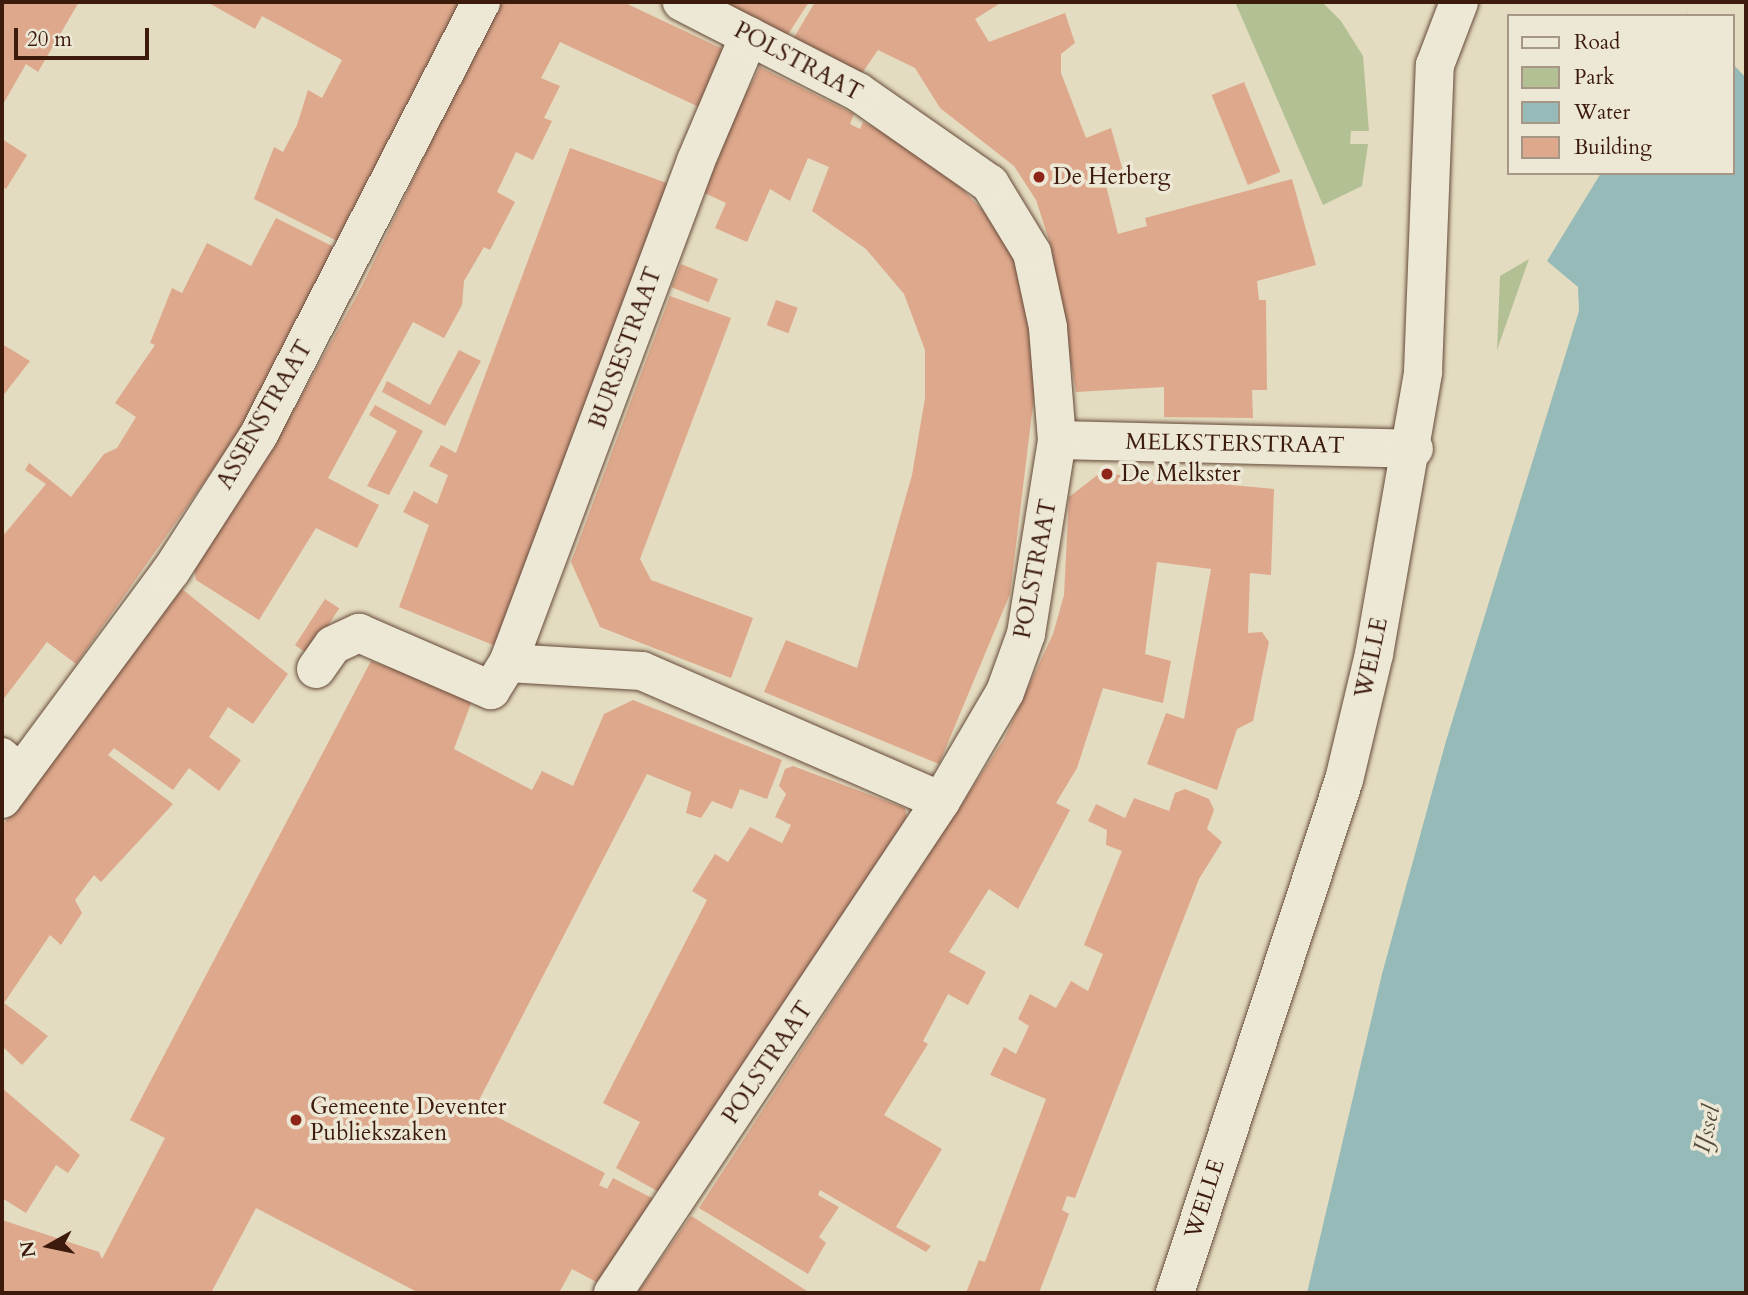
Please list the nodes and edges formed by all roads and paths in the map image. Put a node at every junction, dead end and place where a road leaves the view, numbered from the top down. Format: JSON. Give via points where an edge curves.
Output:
{"nodes":[{"id":1,"x":481,"y":2,"type":"edge"},
{"id":2,"x":682,"y":2,"type":"edge"},
{"id":3,"x":1459,"y":2,"type":"edge"},
{"id":4,"x":749,"y":36,"type":"junction"},
{"id":5,"x":1057,"y":440,"type":"junction"},
{"id":6,"x":1414,"y":449,"type":"junction"},
{"id":7,"x":508,"y":663,"type":"junction"},
{"id":8,"x":316,"y":669,"type":"dead end"},
{"id":9,"x":9,"y":775,"type":"edge"},
{"id":10,"x":942,"y":801,"type":"junction"},
{"id":11,"x":613,"y":1293,"type":"edge"},
{"id":12,"x":1175,"y":1293,"type":"edge"}],
"edges":[{"from":1,"to":9,"type":"street","name":"ASSENSTRAAT","via":[[258,436],[171,571]]},
{"from":2,"to":4,"type":"street","name":"POLSTRAAT"},
{"from":3,"to":6,"type":"street","name":"WELLE","via":[[1435,65]]},
{"from":4,"to":5,"type":"street","name":"POLSTRAAT","via":[[858,92],[947,149],[1011,211],[1032,253],[1048,327]]},
{"from":4,"to":7,"type":"street","name":"BURSESTRAAT"},
{"from":5,"to":6,"type":"street","name":"MELKSTERSTRAAT"},
{"from":5,"to":10,"type":"street","name":"POLSTRAAT","via":[[1027,634],[1005,692]]},
{"from":6,"to":12,"type":"street","name":"WELLE","via":[[1344,780]]},
{"from":7,"to":8,"type":"street","name":"BURSESTRAAT","via":[[491,690],[359,633],[333,645]]},
{"from":7,"to":10,"type":"street","via":[[642,671]]},
{"from":10,"to":11,"type":"street","name":"POLSTRAAT"}]}
